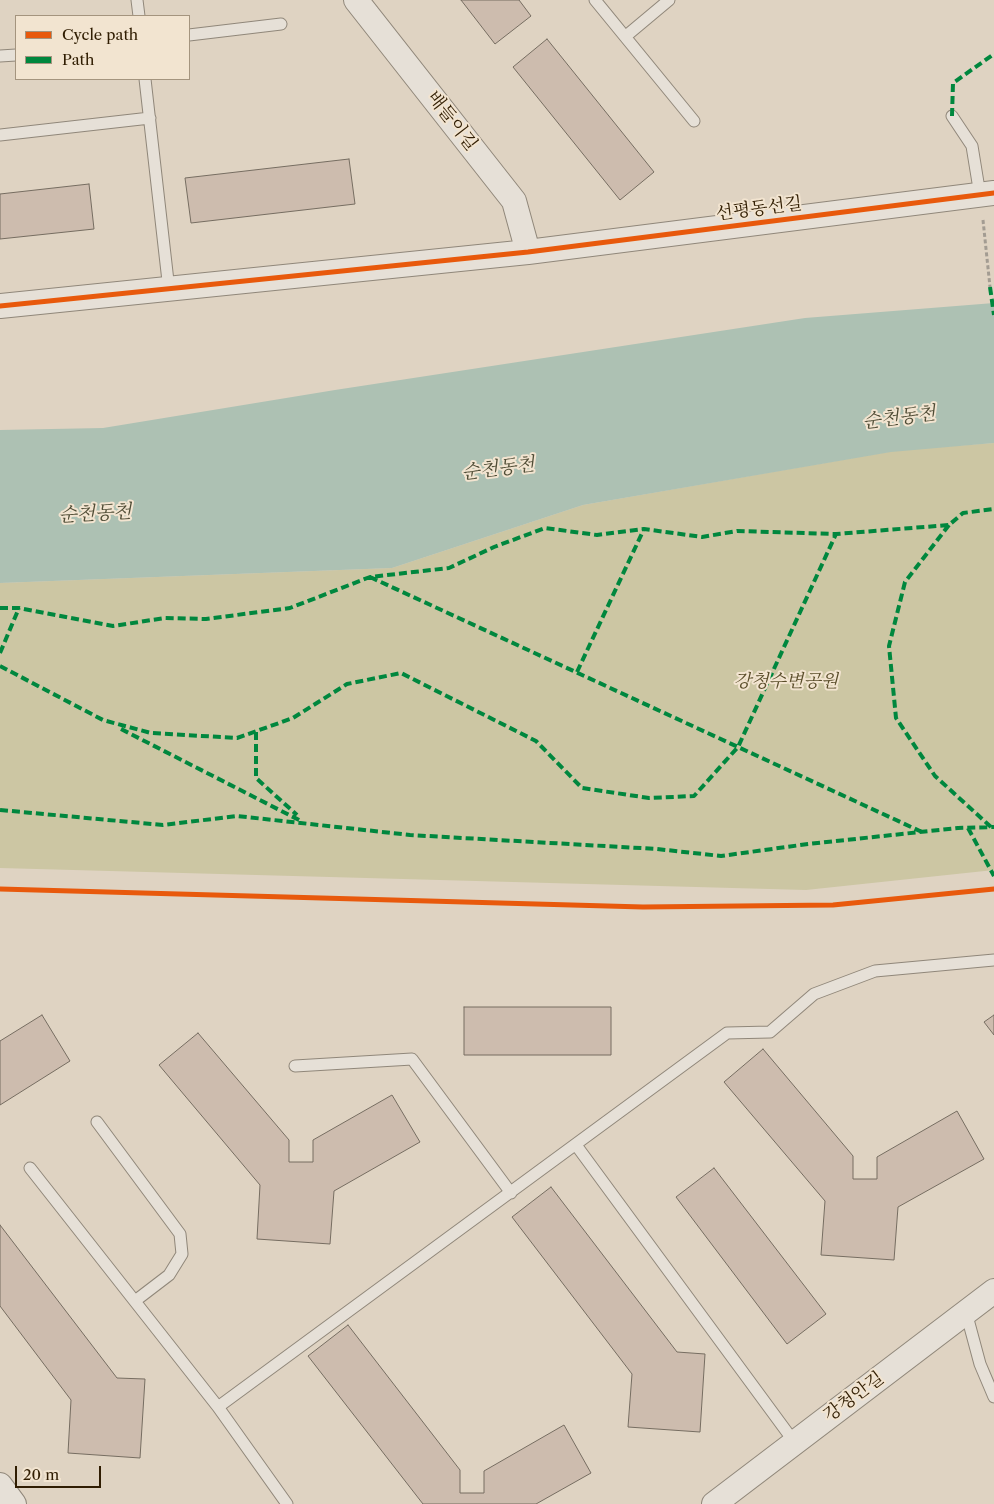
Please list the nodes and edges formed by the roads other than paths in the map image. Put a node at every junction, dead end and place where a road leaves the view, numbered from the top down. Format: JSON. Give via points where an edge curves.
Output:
{"nodes":[{"id":1,"x":137,"y":0,"type":"edge"},
{"id":2,"x":356,"y":0,"type":"edge"},
{"id":3,"x":595,"y":0,"type":"edge"},
{"id":4,"x":670,"y":0,"type":"edge"},
{"id":5,"x":139,"y":15,"type":"edge"},
{"id":6,"x":281,"y":24,"type":"dead end"},
{"id":7,"x":190,"y":35,"type":"edge"},
{"id":8,"x":626,"y":36,"type":"junction"},
{"id":9,"x":15,"y":54,"type":"edge"},
{"id":10,"x":0,"y":56,"type":"edge"},
{"id":11,"x":146,"y":80,"type":"edge"},
{"id":12,"x":952,"y":116,"type":"dead end"},
{"id":13,"x":150,"y":118,"type":"junction"},
{"id":14,"x":694,"y":121,"type":"dead end"},
{"id":15,"x":0,"y":135,"type":"edge"},
{"id":16,"x":987,"y":194,"type":"edge"},
{"id":17,"x":528,"y":252,"type":"junction"},
{"id":18,"x":169,"y":290,"type":"junction"},
{"id":19,"x":0,"y":306,"type":"edge"},
{"id":20,"x":994,"y":960,"type":"edge"},
{"id":21,"x":295,"y":1066,"type":"dead end"},
{"id":22,"x":97,"y":1122,"type":"dead end"},
{"id":23,"x":576,"y":1145,"type":"junction"},
{"id":24,"x":30,"y":1168,"type":"dead end"},
{"id":25,"x":511,"y":1193,"type":"junction"},
{"id":26,"x":994,"y":1290,"type":"edge"},
{"id":27,"x":135,"y":1301,"type":"junction"},
{"id":28,"x":966,"y":1312,"type":"junction"},
{"id":29,"x":994,"y":1397,"type":"edge"},
{"id":30,"x":218,"y":1407,"type":"junction"},
{"id":31,"x":795,"y":1442,"type":"junction"},
{"id":32,"x":0,"y":1485,"type":"edge"},
{"id":33,"x":14,"y":1504,"type":"edge"},
{"id":34,"x":287,"y":1504,"type":"edge"},
{"id":35,"x":714,"y":1504,"type":"edge"}],
"edges":[{"from":1,"to":5,"type":"lane"},
{"from":2,"to":17,"type":"street","name":"배들이길","via":[[514,202]]},
{"from":3,"to":8,"type":"lane"},
{"from":4,"to":8,"type":"lane"},
{"from":6,"to":7,"type":"lane"},
{"from":8,"to":14,"type":"lane"},
{"from":9,"to":10,"type":"lane"},
{"from":11,"to":13,"type":"lane"},
{"from":12,"to":16,"type":"lane","via":[[972,146]]},
{"from":13,"to":15,"type":"lane"},
{"from":13,"to":18,"type":"lane"},
{"from":16,"to":17,"type":"street","name":"선평동선길"},
{"from":17,"to":18,"type":"street","name":"선평동선길"},
{"from":18,"to":19,"type":"street","name":"선평동선길"},
{"from":20,"to":23,"type":"lane","via":[[875,971],[814,994],[770,1032],[727,1033]]},
{"from":21,"to":25,"type":"lane","via":[[412,1059]]},
{"from":22,"to":27,"type":"lane","via":[[180,1234],[182,1254],[169,1275]]},
{"from":23,"to":25,"type":"lane"},
{"from":23,"to":31,"type":"lane"},
{"from":24,"to":27,"type":"lane"},
{"from":25,"to":30,"type":"lane"},
{"from":26,"to":28,"type":"street","name":"강청안길"},
{"from":27,"to":30,"type":"lane"},
{"from":28,"to":29,"type":"lane","via":[[980,1364]]},
{"from":28,"to":31,"type":"street","name":"강청안길"},
{"from":30,"to":34,"type":"lane"},
{"from":31,"to":35,"type":"street","name":"강청안길"},
{"from":32,"to":33,"type":"street"}]}
